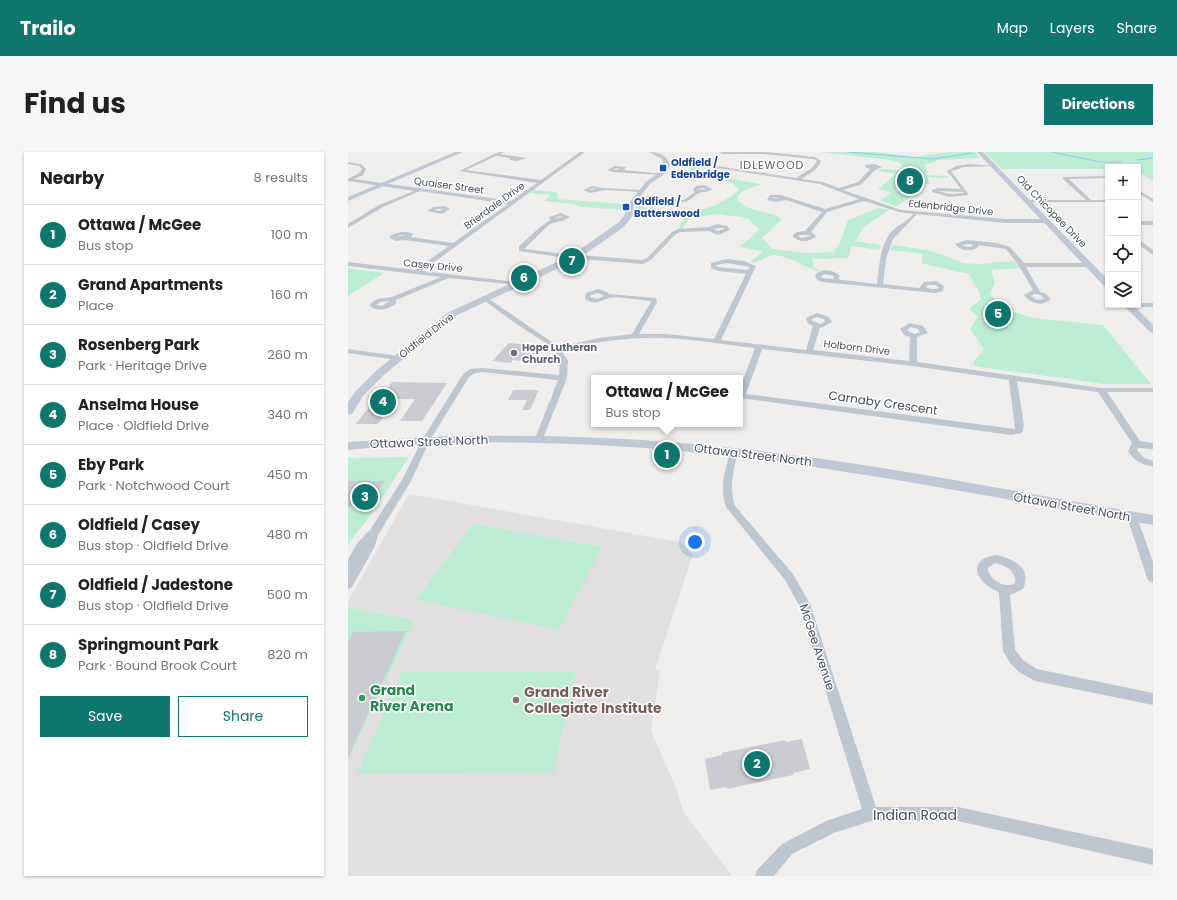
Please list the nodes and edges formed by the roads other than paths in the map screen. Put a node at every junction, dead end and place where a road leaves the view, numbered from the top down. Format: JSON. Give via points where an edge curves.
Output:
{"nodes":[{"id":1,"x":460,"y":152,"type":"edge"},
{"id":2,"x":502,"y":152,"type":"edge"},
{"id":3,"x":583,"y":152,"type":"edge"},
{"id":4,"x":652,"y":152,"type":"edge"},
{"id":5,"x":721,"y":152,"type":"edge"},
{"id":6,"x":980,"y":152,"type":"edge"},
{"id":7,"x":494,"y":155,"type":"junction"},
{"id":8,"x":513,"y":158,"type":"dead end"},
{"id":9,"x":348,"y":163,"type":"edge"},
{"id":10,"x":667,"y":165,"type":"junction"},
{"id":11,"x":710,"y":166,"type":"junction"},
{"id":12,"x":993,"y":166,"type":"junction"},
{"id":13,"x":873,"y":169,"type":"dead end"},
{"id":14,"x":621,"y":171,"type":"dead end"},
{"id":15,"x":662,"y":174,"type":"junction"},
{"id":16,"x":1105,"y":177,"type":"edge"},
{"id":17,"x":797,"y":179,"type":"junction"},
{"id":18,"x":348,"y":180,"type":"edge"},
{"id":19,"x":542,"y":182,"type":"junction"},
{"id":20,"x":383,"y":184,"type":"junction"},
{"id":21,"x":600,"y":189,"type":"dead end"},
{"id":22,"x":840,"y":189,"type":"junction"},
{"id":23,"x":419,"y":190,"type":"junction"},
{"id":24,"x":963,"y":191,"type":"junction"},
{"id":25,"x":698,"y":192,"type":"dead end"},
{"id":26,"x":1141,"y":192,"type":"edge"},
{"id":27,"x":639,"y":194,"type":"junction"},
{"id":28,"x":462,"y":195,"type":"junction"},
{"id":29,"x":784,"y":198,"type":"dead end"},
{"id":30,"x":348,"y":199,"type":"edge"},
{"id":31,"x":864,"y":199,"type":"junction"},
{"id":32,"x":1028,"y":201,"type":"junction"},
{"id":33,"x":1090,"y":201,"type":"junction"},
{"id":34,"x":1105,"y":201,"type":"edge"},
{"id":35,"x":1141,"y":201,"type":"edge"},
{"id":36,"x":1153,"y":201,"type":"edge"},
{"id":37,"x":513,"y":203,"type":"junction"},
{"id":38,"x":439,"y":207,"type":"dead end"},
{"id":39,"x":824,"y":211,"type":"junction"},
{"id":40,"x":916,"y":212,"type":"junction"},
{"id":41,"x":554,"y":220,"type":"dead end"},
{"id":42,"x":1047,"y":221,"type":"junction"},
{"id":43,"x":1141,"y":223,"type":"edge"},
{"id":44,"x":1153,"y":223,"type":"edge"},
{"id":45,"x":348,"y":226,"type":"edge"},
{"id":46,"x":710,"y":229,"type":"dead end"},
{"id":47,"x":807,"y":233,"type":"dead end"},
{"id":48,"x":405,"y":238,"type":"dead end"},
{"id":49,"x":972,"y":243,"type":"dead end"},
{"id":50,"x":1141,"y":243,"type":"edge"},
{"id":51,"x":454,"y":245,"type":"junction"},
{"id":52,"x":1153,"y":253,"type":"edge"},
{"id":53,"x":575,"y":257,"type":"junction"},
{"id":54,"x":348,"y":264,"type":"edge"},
{"id":55,"x":1022,"y":264,"type":"junction"},
{"id":56,"x":1089,"y":265,"type":"junction"},
{"id":57,"x":749,"y":272,"type":"junction"},
{"id":58,"x":415,"y":273,"type":"junction"},
{"id":59,"x":448,"y":276,"type":"junction"},
{"id":60,"x":836,"y":280,"type":"dead end"},
{"id":61,"x":1105,"y":282,"type":"edge"},
{"id":62,"x":516,"y":284,"type":"junction"},
{"id":63,"x":880,"y":286,"type":"junction"},
{"id":64,"x":927,"y":290,"type":"dead end"},
{"id":65,"x":1038,"y":292,"type":"dead end"},
{"id":66,"x":607,"y":296,"type":"dead end"},
{"id":67,"x":484,"y":298,"type":"junction"},
{"id":68,"x":393,"y":299,"type":"dead end"},
{"id":69,"x":1141,"y":305,"type":"edge"},
{"id":70,"x":1153,"y":305,"type":"edge"},
{"id":71,"x":1131,"y":308,"type":"edge"},
{"id":72,"x":817,"y":325,"type":"dead end"},
{"id":73,"x":1153,"y":330,"type":"edge"},
{"id":74,"x":635,"y":335,"type":"junction"},
{"id":75,"x":914,"y":336,"type":"dead end"},
{"id":76,"x":716,"y":342,"type":"junction"},
{"id":77,"x":760,"y":346,"type":"junction"},
{"id":78,"x":558,"y":349,"type":"junction"},
{"id":79,"x":348,"y":351,"type":"edge"},
{"id":80,"x":809,"y":352,"type":"junction"},
{"id":81,"x":397,"y":358,"type":"junction"},
{"id":82,"x":913,"y":364,"type":"junction"},
{"id":83,"x":1012,"y":377,"type":"junction"},
{"id":84,"x":563,"y":378,"type":"junction"},
{"id":85,"x":1101,"y":390,"type":"junction"},
{"id":86,"x":1153,"y":390,"type":"edge"},
{"id":87,"x":743,"y":391,"type":"edge"},
{"id":88,"x":743,"y":396,"type":"edge"},
{"id":89,"x":348,"y":410,"type":"edge"},
{"id":90,"x":539,"y":439,"type":"junction"},
{"id":91,"x":426,"y":440,"type":"junction"},
{"id":92,"x":1137,"y":444,"type":"junction"},
{"id":93,"x":348,"y":446,"type":"edge"},
{"id":94,"x":1153,"y":446,"type":"edge"},
{"id":95,"x":734,"y":453,"type":"junction"},
{"id":96,"x":1153,"y":464,"type":"edge"},
{"id":97,"x":1132,"y":517,"type":"junction"},
{"id":98,"x":1153,"y":520,"type":"edge"},
{"id":99,"x":374,"y":533,"type":"junction"},
{"id":100,"x":348,"y":569,"type":"edge"},
{"id":101,"x":1153,"y":578,"type":"edge"},
{"id":102,"x":348,"y":584,"type":"edge"},
{"id":103,"x":1004,"y":590,"type":"dead end"},
{"id":104,"x":1153,"y":699,"type":"edge"},
{"id":105,"x":871,"y":814,"type":"junction"},
{"id":106,"x":1153,"y":857,"type":"edge"},
{"id":107,"x":763,"y":876,"type":"edge"}],
"edges":[{"from":1,"to":20,"type":"street"},
{"from":2,"to":7,"type":"street"},
{"from":3,"to":19,"type":"street","name":"Brierdale Drive"},
{"from":4,"to":10,"type":"street","via":[[664,158]]},
{"from":5,"to":11,"type":"street","via":[[719,160]]},
{"from":5,"to":17,"type":"street","via":[[764,153],[819,160],[814,169]]},
{"from":6,"to":12,"type":"street","name":"Old Chicopee Drive"},
{"from":7,"to":8,"type":"street"},
{"from":7,"to":19,"type":"street","via":[[461,171]]},
{"from":9,"to":18,"type":"street","via":[[360,165],[364,169],[361,174]]},
{"from":10,"to":11,"type":"street","name":"Edenbridge Drive"},
{"from":10,"to":15,"type":"street","name":"Oldfield Drive"},
{"from":11,"to":17,"type":"street","name":"Edenbridge Drive"},
{"from":12,"to":24,"type":"street","via":[[952,168],[949,171]]},
{"from":12,"to":32,"type":"street","name":"Old Chicopee Drive"},
{"from":13,"to":22,"type":"street","via":[[860,183]]},
{"from":14,"to":15,"type":"street"},
{"from":15,"to":27,"type":"street","name":"Oldfield Drive","via":[[648,183]]},
{"from":16,"to":33,"type":"street","via":[[1065,178]]},
{"from":17,"to":22,"type":"street","name":"Edenbridge Drive"},
{"from":18,"to":20,"type":"street","name":"Quaiser Street"},
{"from":19,"to":37,"type":"street","name":"Brierdale Drive"},
{"from":20,"to":23,"type":"street","name":"Quaiser Street"},
{"from":20,"to":30,"type":"street"},
{"from":21,"to":27,"type":"street"},
{"from":22,"to":31,"type":"street","name":"Edenbridge Drive"},
{"from":23,"to":28,"type":"street","name":"Quaiser Street"},
{"from":23,"to":45,"type":"street","via":[[381,206]]},
{"from":24,"to":24,"type":"street","via":[[938,189],[934,191],[939,194],[962,196],[967,194]]},
{"from":25,"to":27,"type":"street","via":[[681,202]]},
{"from":26,"to":36,"type":"street"},
{"from":27,"to":53,"type":"street","name":"Oldfield Drive","via":[[631,204],[626,220]]},
{"from":28,"to":37,"type":"street","name":"Quaiser Street"},
{"from":28,"to":38,"type":"street"},
{"from":29,"to":39,"type":"street"},
{"from":31,"to":39,"type":"street"},
{"from":31,"to":40,"type":"street","name":"Edenbridge Drive","via":[[890,208]]},
{"from":32,"to":33,"type":"street"},
{"from":32,"to":42,"type":"street","name":"Old Chicopee Drive"},
{"from":33,"to":34,"type":"street"},
{"from":35,"to":36,"type":"street"},
{"from":37,"to":51,"type":"street","name":"Brierdale Drive"},
{"from":39,"to":47,"type":"street"},
{"from":40,"to":42,"type":"street","name":"Edenbridge Drive","via":[[1010,222]]},
{"from":40,"to":63,"type":"street","via":[[913,220],[891,237],[884,255]]},
{"from":41,"to":53,"type":"street","via":[[521,250]]},
{"from":42,"to":56,"type":"street","name":"Old Chicopee Drive"},
{"from":43,"to":44,"type":"street"},
{"from":46,"to":53,"type":"street","via":[[685,229],[674,233],[643,262]]},
{"from":48,"to":51,"type":"street"},
{"from":49,"to":55,"type":"street","via":[[997,244],[1008,248]]},
{"from":50,"to":52,"type":"street"},
{"from":51,"to":58,"type":"street","name":"Brierdale Drive"},
{"from":53,"to":62,"type":"street","name":"Oldfield Drive"},
{"from":54,"to":58,"type":"street","name":"Casey Drive"},
{"from":55,"to":56,"type":"street"},
{"from":55,"to":65,"type":"street"},
{"from":56,"to":61,"type":"street","name":"Old Chicopee Drive"},
{"from":57,"to":57,"type":"street","via":[[753,266],[746,263],[720,261],[713,266],[718,269]]},
{"from":57,"to":76,"type":"street"},
{"from":58,"to":59,"type":"street","name":"Casey Drive"},
{"from":59,"to":62,"type":"street","name":"Casey Drive"},
{"from":59,"to":68,"type":"street"},
{"from":60,"to":63,"type":"street"},
{"from":62,"to":67,"type":"street","name":"Oldfield Drive"},
{"from":63,"to":64,"type":"street"},
{"from":66,"to":74,"type":"street","via":[[654,299]]},
{"from":67,"to":78,"type":"street"},
{"from":67,"to":81,"type":"street","name":"Oldfield Drive","via":[[450,315]]},
{"from":69,"to":70,"type":"street"},
{"from":71,"to":73,"type":"street"},
{"from":72,"to":80,"type":"street"},
{"from":74,"to":76,"type":"street","name":"Holborn Drive"},
{"from":74,"to":78,"type":"street","name":"Holborn Drive","via":[[600,339]]},
{"from":75,"to":82,"type":"street"},
{"from":76,"to":77,"type":"street","name":"Holborn Drive"},
{"from":77,"to":80,"type":"street","name":"Holborn Drive"},
{"from":77,"to":87,"type":"street","name":"Carnaby Crescent"},
{"from":78,"to":84,"type":"street","via":[[564,361]]},
{"from":79,"to":81,"type":"street"},
{"from":80,"to":82,"type":"street","name":"Holborn Drive"},
{"from":81,"to":89,"type":"street","name":"Oldfield Drive","via":[[360,394]]},
{"from":82,"to":83,"type":"street","name":"Holborn Drive"},
{"from":83,"to":85,"type":"street","name":"Holborn Drive"},
{"from":83,"to":88,"type":"street","name":"Carnaby Crescent","via":[[1020,425],[1019,431],[1011,432]]},
{"from":84,"to":90,"type":"street"},
{"from":84,"to":91,"type":"street","via":[[473,371],[466,376]]},
{"from":85,"to":86,"type":"street","name":"Holborn Drive"},
{"from":85,"to":92,"type":"street"},
{"from":90,"to":91,"type":"street","name":"Ottawa Street North"},
{"from":90,"to":95,"type":"street","name":"Ottawa Street North","via":[[618,442]]},
{"from":91,"to":93,"type":"street","name":"Ottawa Street North"},
{"from":91,"to":99,"type":"street","via":[[406,481]]},
{"from":92,"to":94,"type":"street"},
{"from":92,"to":96,"type":"street","via":[[1132,448],[1133,454],[1140,460]]},
{"from":95,"to":97,"type":"street","name":"Ottawa Street North","via":[[802,461]]},
{"from":95,"to":105,"type":"street","name":"McGee Avenue","via":[[725,492],[730,507],[789,577],[804,604]]},
{"from":97,"to":98,"type":"street","name":"Ottawa Street North"},
{"from":97,"to":101,"type":"street"},
{"from":99,"to":100,"type":"street","via":[[362,545]]},
{"from":99,"to":102,"type":"street","via":[[370,546]]},
{"from":103,"to":104,"type":"street","via":[[1009,651],[1021,668],[1035,675]]},
{"from":105,"to":106,"type":"street","name":"Indian Road","via":[[958,814]]},
{"from":105,"to":107,"type":"street","name":"Indian Road","via":[[831,826],[787,849]]}]}
